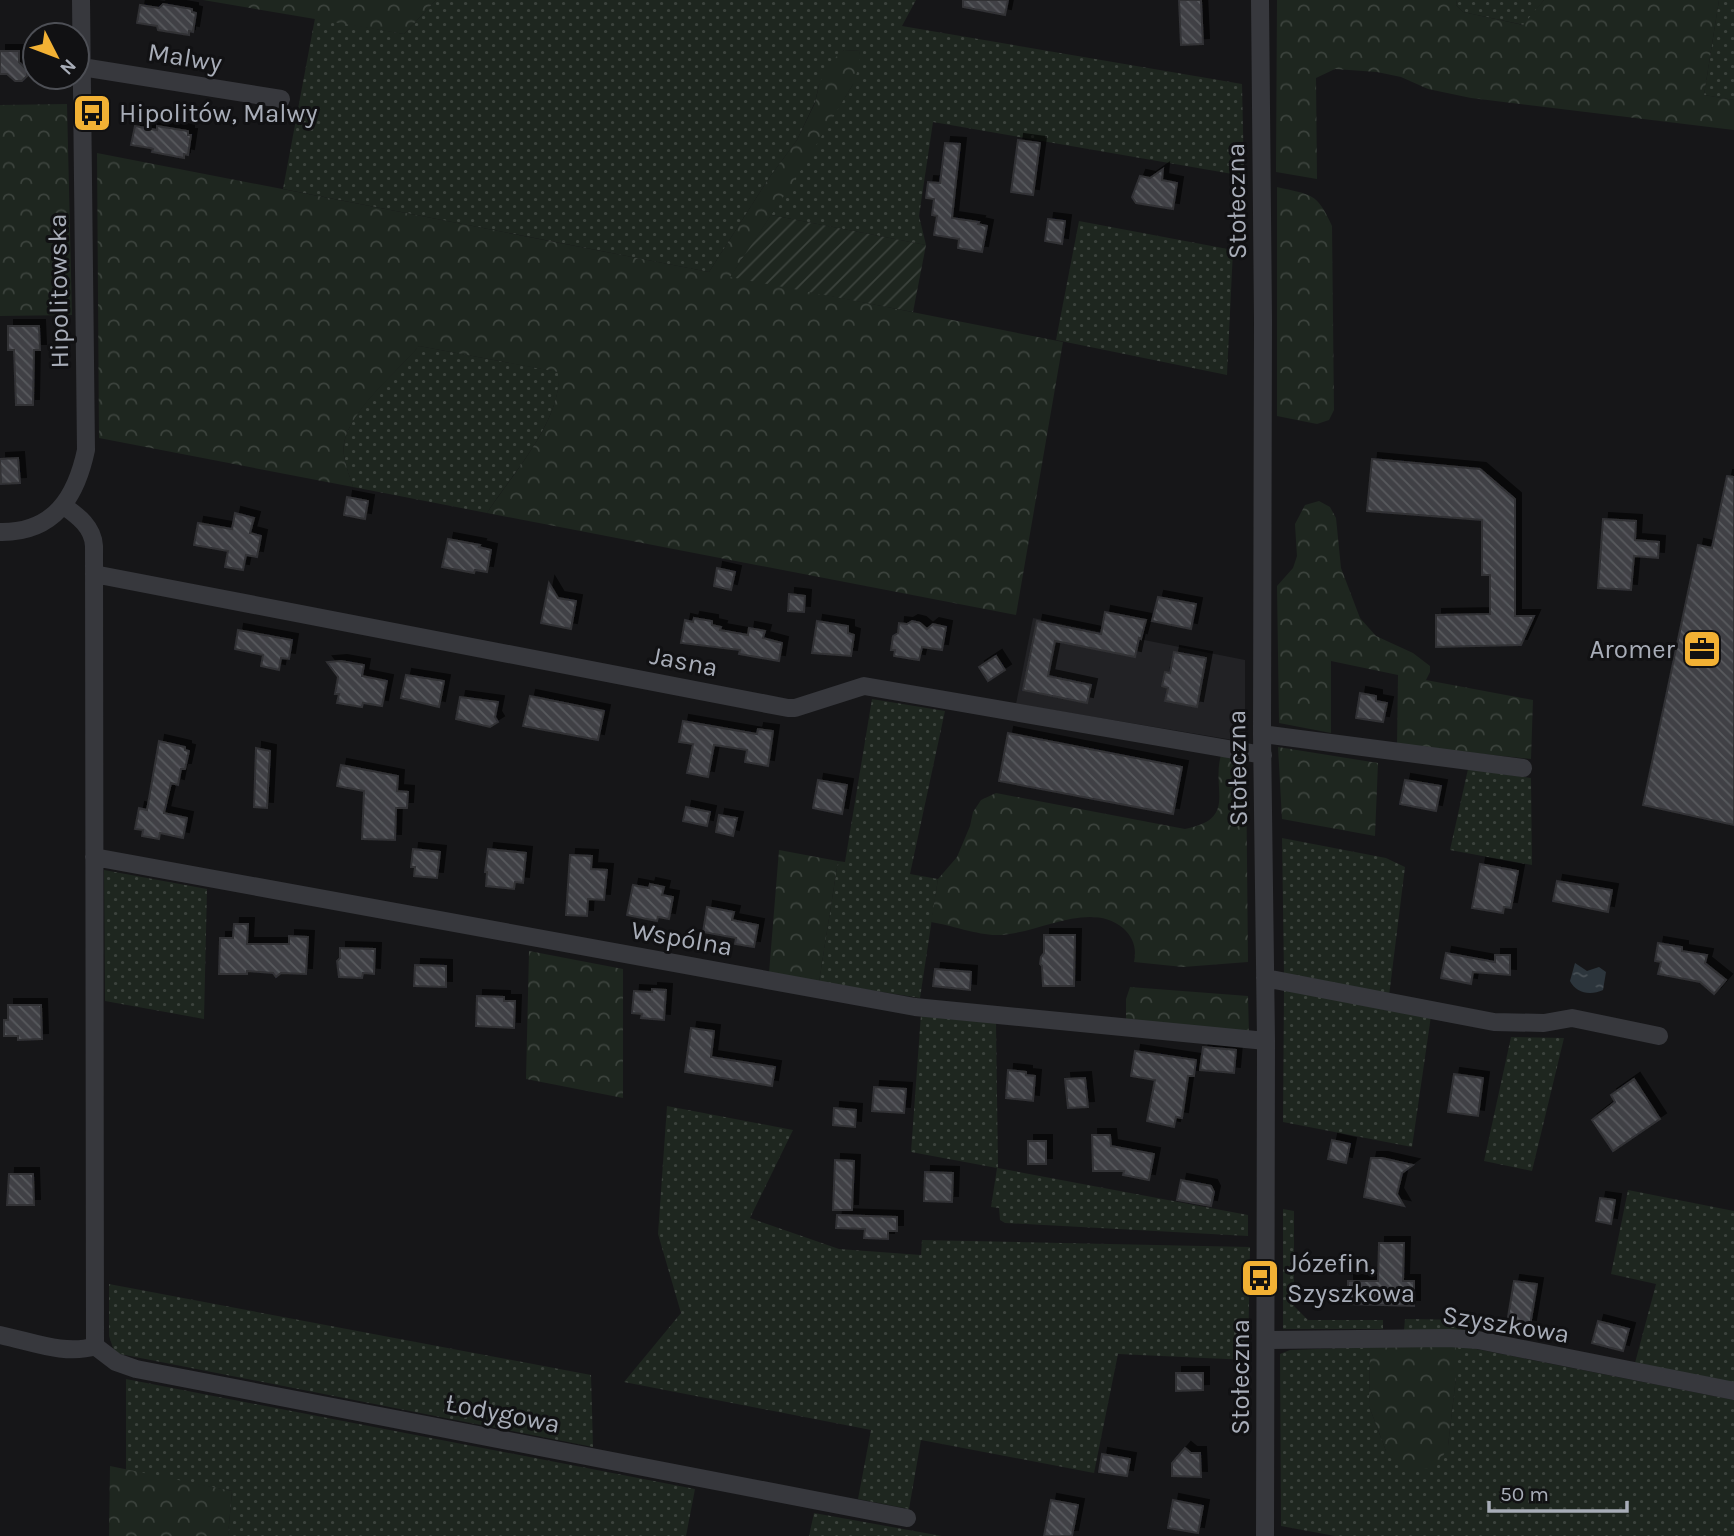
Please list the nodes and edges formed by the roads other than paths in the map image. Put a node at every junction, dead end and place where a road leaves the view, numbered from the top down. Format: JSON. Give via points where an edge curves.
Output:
{"nodes":[{"id":1,"x":81,"y":0,"type":"edge"},
{"id":2,"x":1260,"y":0,"type":"edge"},
{"id":3,"x":81,"y":21,"type":"edge"},
{"id":4,"x":91,"y":68,"type":"edge"},
{"id":5,"x":82,"y":91,"type":"edge"},
{"id":6,"x":281,"y":99,"type":"dead end"},
{"id":7,"x":64,"y":506,"type":"junction"},
{"id":8,"x":0,"y":532,"type":"edge"},
{"id":9,"x":94,"y":574,"type":"junction"},
{"id":10,"x":1262,"y":734,"type":"junction"},
{"id":11,"x":1263,"y":755,"type":"junction"},
{"id":12,"x":1523,"y":768,"type":"dead end"},
{"id":13,"x":94,"y":857,"type":"junction"},
{"id":14,"x":1265,"y":978,"type":"junction"},
{"id":15,"x":1659,"y":1036,"type":"dead end"},
{"id":16,"x":1266,"y":1041,"type":"junction"},
{"id":17,"x":0,"y":1335,"type":"edge"},
{"id":18,"x":1267,"y":1340,"type":"junction"},
{"id":19,"x":95,"y":1346,"type":"junction"},
{"id":20,"x":1734,"y":1391,"type":"edge"},
{"id":21,"x":907,"y":1518,"type":"dead end"},
{"id":22,"x":1265,"y":1536,"type":"edge"}],
"edges":[{"from":1,"to":3,"type":"street","name":"Hipolitowska"},
{"from":2,"to":10,"type":"street","name":"Stołeczna"},
{"from":4,"to":6,"type":"street","name":"Malwy"},
{"from":5,"to":7,"type":"street","name":"Hipolitowska","via":[[86,450],[81,475]]},
{"from":7,"to":8,"type":"street","name":"Hipolitowska","via":[[44,523]]},
{"from":7,"to":9,"type":"street","via":[[88,526],[94,538]]},
{"from":9,"to":11,"type":"street","name":"Jasna","via":[[788,708],[864,686]]},
{"from":9,"to":13,"type":"street"},
{"from":10,"to":11,"type":"street","name":"Stołeczna"},
{"from":10,"to":12,"type":"street"},
{"from":11,"to":14,"type":"street","name":"Stołeczna"},
{"from":13,"to":16,"type":"street","name":"Wspólna","via":[[915,1007]]},
{"from":13,"to":19,"type":"street"},
{"from":14,"to":15,"type":"street","via":[[1494,1022],[1525,1024],[1572,1018]]},
{"from":14,"to":16,"type":"street","name":"Stołeczna"},
{"from":16,"to":18,"type":"street","name":"Stołeczna"},
{"from":17,"to":19,"type":"street","via":[[67,1349]]},
{"from":18,"to":20,"type":"street","name":"Szyszkowa","via":[[1478,1340]]},
{"from":18,"to":22,"type":"street","name":"Stołeczna"},
{"from":19,"to":21,"type":"street","name":"Łodygowa","via":[[116,1362],[136,1369]]}]}
